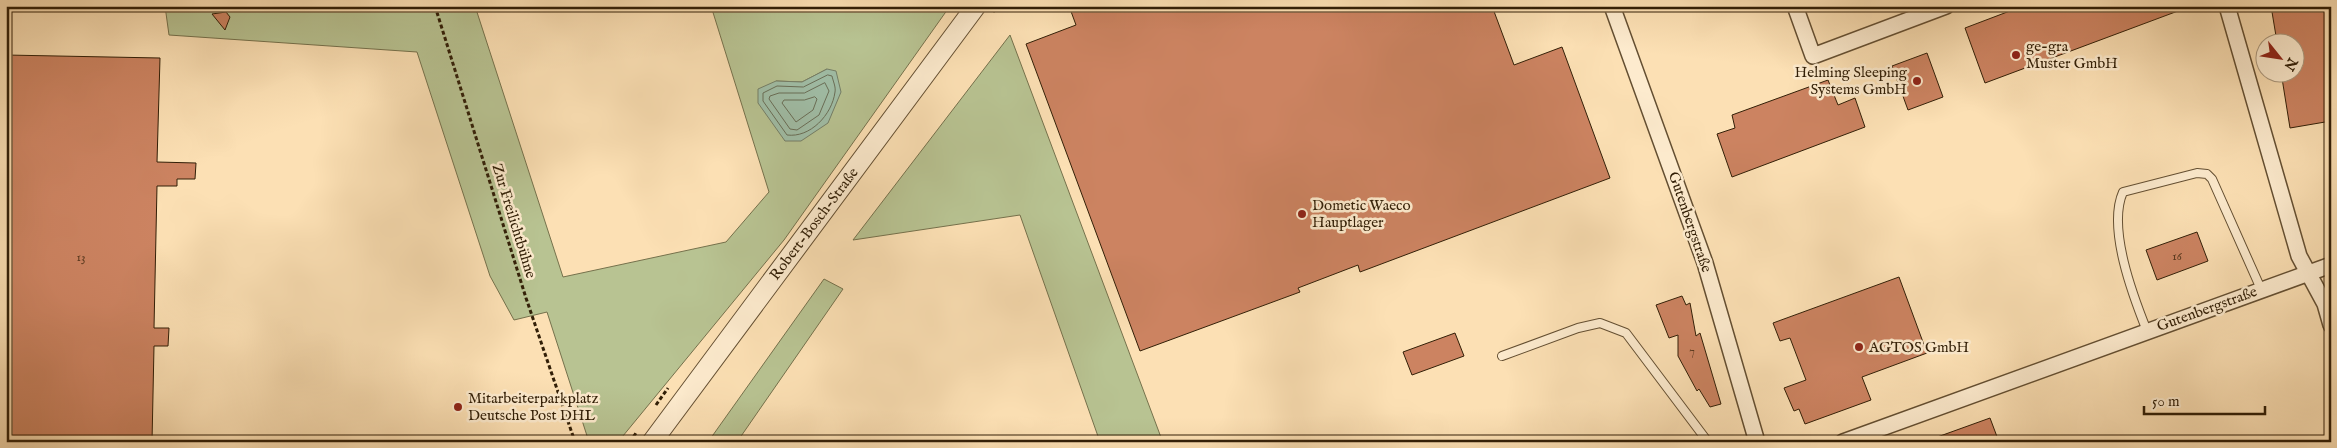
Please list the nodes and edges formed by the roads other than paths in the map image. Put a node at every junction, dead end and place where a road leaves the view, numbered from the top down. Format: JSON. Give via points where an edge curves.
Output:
{"nodes":[{"id":1,"x":976,"y":6,"type":"edge"},
{"id":2,"x":1612,"y":6,"type":"edge"},
{"id":3,"x":1795,"y":6,"type":"edge"},
{"id":4,"x":1946,"y":6,"type":"edge"},
{"id":5,"x":2226,"y":6,"type":"edge"},
{"id":6,"x":2331,"y":265,"type":"edge"},
{"id":7,"x":2309,"y":273,"type":"junction"},
{"id":8,"x":2261,"y":289,"type":"junction"},
{"id":9,"x":2331,"y":325,"type":"edge"},
{"id":10,"x":2147,"y":331,"type":"junction"},
{"id":11,"x":1502,"y":356,"type":"dead end"},
{"id":12,"x":652,"y":442,"type":"edge"},
{"id":13,"x":1708,"y":442,"type":"edge"},
{"id":14,"x":1756,"y":442,"type":"edge"},
{"id":15,"x":1843,"y":442,"type":"edge"}],
"edges":[{"from":1,"to":12,"type":"street","name":"Robert-Bosch-Straße"},
{"from":2,"to":14,"type":"street","name":"Gutenbergstraße","via":[[1705,263]]},
{"from":3,"to":4,"type":"street","via":[[1813,56]]},
{"from":5,"to":7,"type":"street","via":[[2299,256]]},
{"from":6,"to":7,"type":"street","name":"Gutenbergstraße"},
{"from":7,"to":8,"type":"street","name":"Gutenbergstraße"},
{"from":7,"to":9,"type":"street","via":[[2325,304]]},
{"from":8,"to":10,"type":"street","name":"Gutenbergstraße"},
{"from":8,"to":10,"type":"lane","via":[[2207,174],[2197,173],[2123,192],[2119,242]]},
{"from":10,"to":15,"type":"street","name":"Gutenbergstraße"},
{"from":11,"to":13,"type":"lane","via":[[1600,323],[1626,333]]}]}
